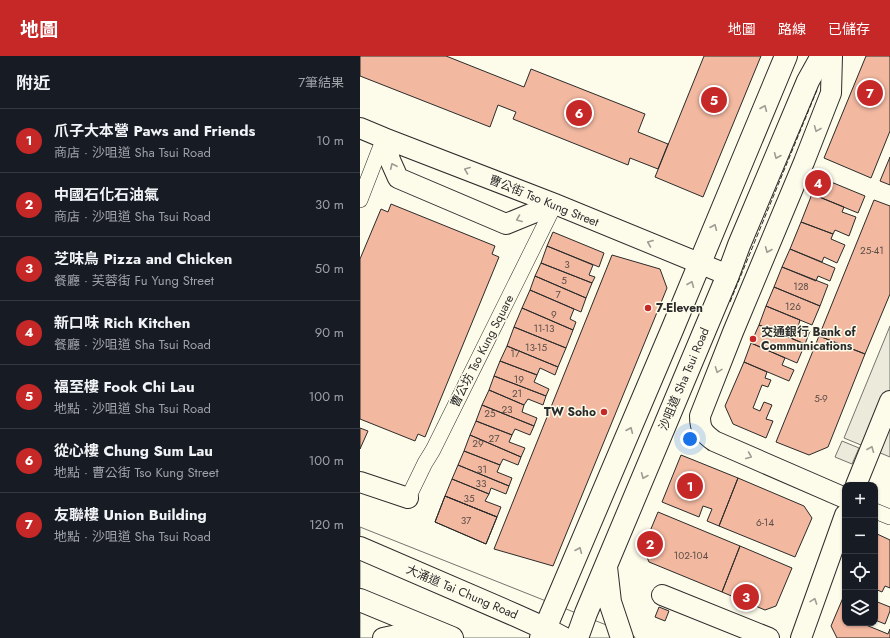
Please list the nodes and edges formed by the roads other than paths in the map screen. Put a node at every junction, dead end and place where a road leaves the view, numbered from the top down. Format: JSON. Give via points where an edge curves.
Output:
{"nodes":[{"id":1,"x":786,"y":56,"type":"edge"},
{"id":2,"x":822,"y":56,"type":"edge"},
{"id":3,"x":832,"y":56,"type":"edge"},
{"id":4,"x":360,"y":128,"type":"edge"},
{"id":5,"x":384,"y":138,"type":"junction"},
{"id":6,"x":360,"y":200,"type":"edge"},
{"id":7,"x":555,"y":204,"type":"junction"},
{"id":8,"x":699,"y":264,"type":"junction"},
{"id":9,"x":728,"y":275,"type":"junction"},
{"id":10,"x":890,"y":401,"type":"edge"},
{"id":11,"x":360,"y":482,"type":"edge"},
{"id":12,"x":857,"y":482,"type":"edge"},
{"id":13,"x":842,"y":497,"type":"edge"},
{"id":14,"x":408,"y":498,"type":"joint"},
{"id":15,"x":878,"y":512,"type":"edge"},
{"id":16,"x":890,"y":517,"type":"edge"},
{"id":17,"x":844,"y":518,"type":"edge"},
{"id":18,"x":360,"y":548,"type":"edge"},
{"id":19,"x":662,"y":595,"type":"dead end"},
{"id":20,"x":602,"y":599,"type":"junction"},
{"id":21,"x":360,"y":600,"type":"edge"},
{"id":22,"x":429,"y":628,"type":"junction"},
{"id":23,"x":550,"y":635,"type":"edge"},
{"id":24,"x":383,"y":638,"type":"edge"},
{"id":25,"x":452,"y":638,"type":"edge"},
{"id":26,"x":577,"y":638,"type":"edge"},
{"id":27,"x":622,"y":638,"type":"edge"},
{"id":28,"x":769,"y":638,"type":"edge"},
{"id":29,"x":801,"y":638,"type":"edge"}],
"edges":[{"from":8,"to":1,"type":"main road","one_way":true},
{"from":2,"to":9,"type":"main road","name":"沙咀道 Sha Tsui Road","one_way":true,"via":[[808,81]]},
{"from":3,"to":13,"type":"street","one_way":true,"via":[[831,93],[733,332],[700,416],[700,424],[702,431],[714,441]]},
{"from":4,"to":5,"type":"street","name":"曹公街 Tso Kung Street"},
{"from":5,"to":6,"type":"street"},
{"from":7,"to":5,"type":"street","name":"曹公街 Tso Kung Street","one_way":true},
{"from":7,"to":5,"type":"street","one_way":true,"via":[[506,224],[398,178]]},
{"from":8,"to":7,"type":"street","name":"曹公街 Tso Kung Street","one_way":true},
{"from":7,"to":14,"type":"street","name":"曹公坊 Tso Kung Square"},
{"from":8,"to":9,"type":"street","name":"曹公街 Tso Kung Street"},
{"from":23,"to":8,"type":"main road","one_way":true,"via":[[564,586]]},
{"from":9,"to":20,"type":"main road","name":"沙咀道 Sha Tsui Road","one_way":true,"via":[[606,567]]},
{"from":12,"to":10,"type":"street","one_way":true},
{"from":11,"to":14,"type":"street"},
{"from":15,"to":16,"type":"street"},
{"from":29,"to":17,"type":"street","one_way":true},
{"from":18,"to":23,"type":"main road","name":"大涌道 Tai Chung Road"},
{"from":19,"to":28,"type":"street"},
{"from":20,"to":26,"type":"main road"},
{"from":20,"to":27,"type":"main road"},
{"from":21,"to":22,"type":"main road"},
{"from":22,"to":24,"type":"street"},
{"from":22,"to":25,"type":"main road"}]}
